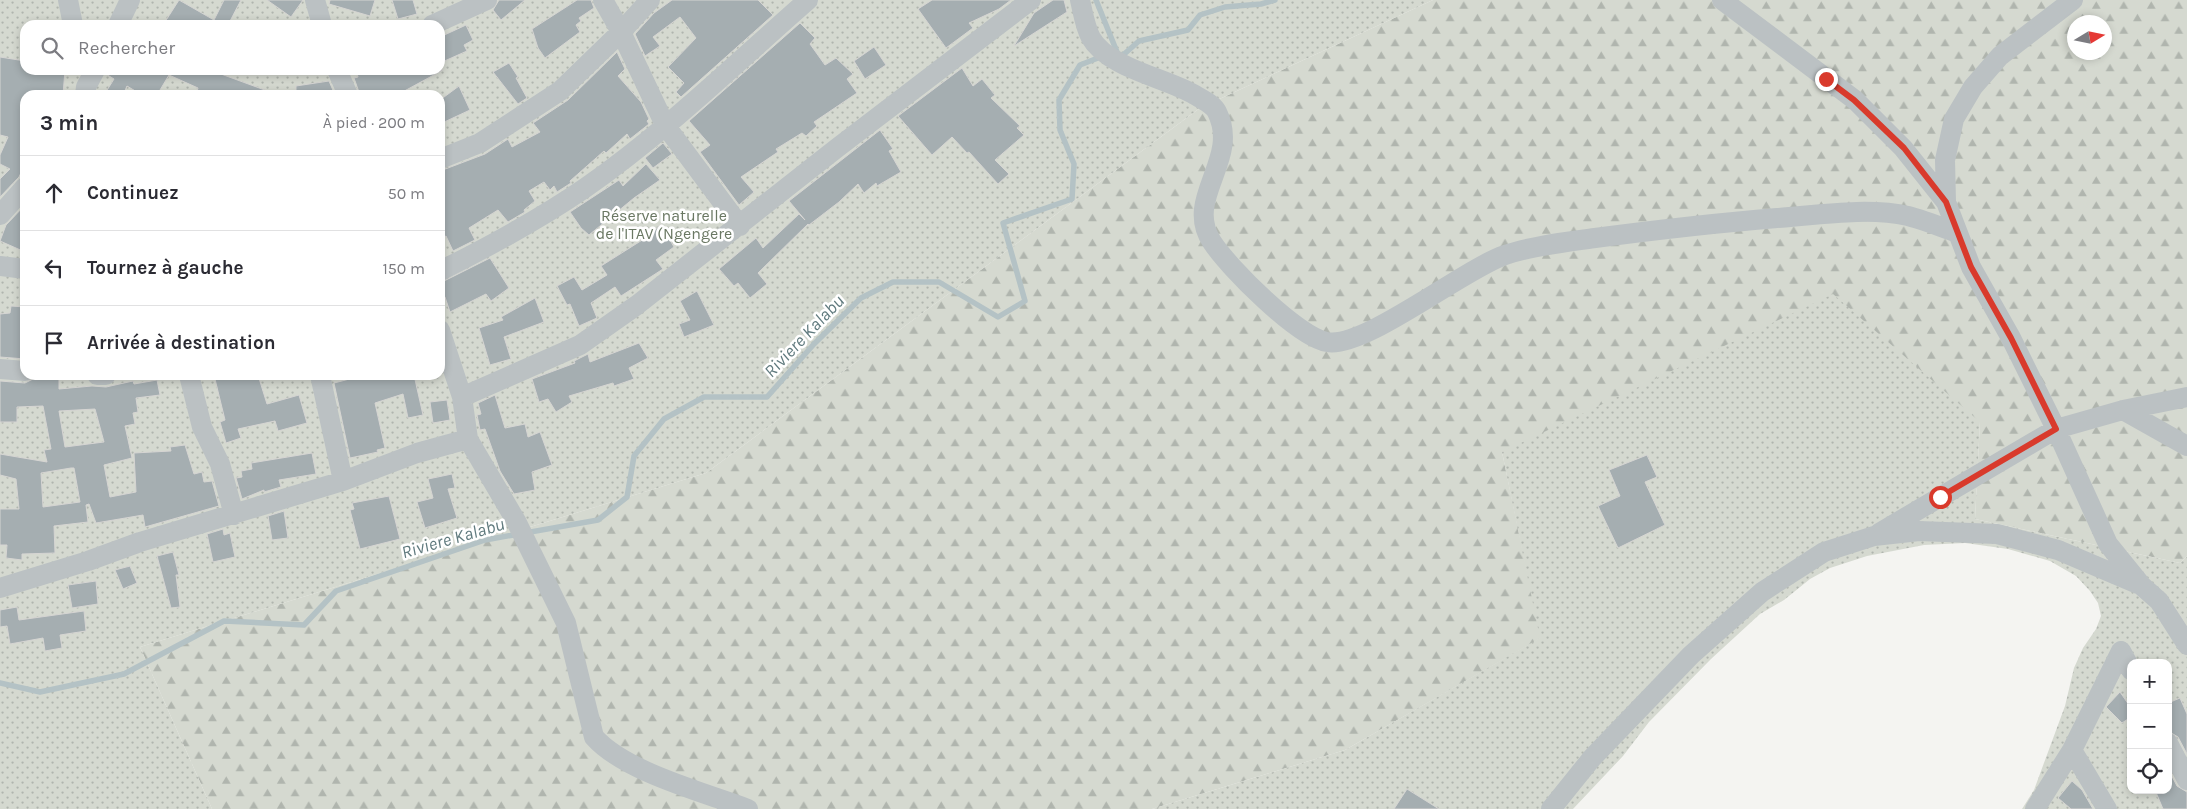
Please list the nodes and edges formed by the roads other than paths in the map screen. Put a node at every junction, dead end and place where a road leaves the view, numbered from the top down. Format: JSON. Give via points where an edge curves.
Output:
{"nodes":[{"id":1,"x":68,"y":0,"type":"edge"},
{"id":2,"x":130,"y":0,"type":"edge"},
{"id":3,"x":315,"y":0,"type":"edge"},
{"id":4,"x":487,"y":0,"type":"edge"},
{"id":5,"x":603,"y":0,"type":"edge"},
{"id":6,"x":650,"y":0,"type":"edge"},
{"id":7,"x":808,"y":0,"type":"edge"},
{"id":8,"x":1031,"y":0,"type":"edge"},
{"id":9,"x":1080,"y":0,"type":"edge"},
{"id":10,"x":1722,"y":0,"type":"edge"},
{"id":11,"x":2073,"y":0,"type":"edge"},
{"id":12,"x":72,"y":20,"type":"edge"},
{"id":13,"x":120,"y":20,"type":"edge"},
{"id":14,"x":321,"y":20,"type":"edge"},
{"id":15,"x":443,"y":20,"type":"edge"},
{"id":16,"x":622,"y":32,"type":"junction"},
{"id":17,"x":340,"y":75,"type":"edge"},
{"id":18,"x":346,"y":90,"type":"edge"},
{"id":19,"x":665,"y":125,"type":"junction"},
{"id":20,"x":445,"y":157,"type":"edge"},
{"id":21,"x":20,"y":193,"type":"edge"},
{"id":22,"x":1946,"y":202,"type":"junction"},
{"id":23,"x":0,"y":215,"type":"edge"},
{"id":24,"x":740,"y":226,"type":"junction"},
{"id":25,"x":1957,"y":233,"type":"junction"},
{"id":26,"x":0,"y":266,"type":"edge"},
{"id":27,"x":20,"y":268,"type":"edge"},
{"id":28,"x":445,"y":268,"type":"edge"},
{"id":29,"x":445,"y":345,"type":"edge"},
{"id":30,"x":0,"y":368,"type":"edge"},
{"id":31,"x":20,"y":370,"type":"edge"},
{"id":32,"x":190,"y":380,"type":"edge"},
{"id":33,"x":321,"y":380,"type":"edge"},
{"id":34,"x":462,"y":397,"type":"junction"},
{"id":35,"x":2187,"y":397,"type":"edge"},
{"id":36,"x":2123,"y":410,"type":"junction"},
{"id":37,"x":2056,"y":429,"type":"junction"},
{"id":38,"x":468,"y":438,"type":"junction"},
{"id":39,"x":2187,"y":446,"type":"edge"},
{"id":40,"x":343,"y":482,"type":"junction"},
{"id":41,"x":234,"y":515,"type":"junction"},
{"id":42,"x":1874,"y":536,"type":"junction"},
{"id":43,"x":2142,"y":586,"type":"junction"},
{"id":44,"x":0,"y":588,"type":"edge"},
{"id":45,"x":2187,"y":645,"type":"edge"},
{"id":46,"x":2127,"y":662,"type":"edge"},
{"id":47,"x":2171,"y":749,"type":"edge"},
{"id":48,"x":2072,"y":750,"type":"junction"},
{"id":49,"x":2187,"y":780,"type":"edge"},
{"id":50,"x":748,"y":809,"type":"edge"},
{"id":51,"x":1552,"y":809,"type":"edge"},
{"id":52,"x":2036,"y":809,"type":"edge"},
{"id":53,"x":2107,"y":809,"type":"edge"}],
"edges":[{"from":1,"to":12,"type":"street"},
{"from":2,"to":13,"type":"street"},
{"from":3,"to":14,"type":"street"},
{"from":4,"to":15,"type":"street"},
{"from":5,"to":16,"type":"street"},
{"from":6,"to":16,"type":"street"},
{"from":7,"to":19,"type":"street"},
{"from":8,"to":24,"type":"street"},
{"from":9,"to":25,"type":"street","via":[[1092,41],[1107,55],[1180,86],[1215,107],[1224,126],[1224,149],[1208,188],[1203,224],[1212,242],[1280,314],[1311,337],[1330,343],[1351,340],[1399,316],[1459,277],[1506,255],[1574,241],[1684,226],[1855,212],[1907,216]]},
{"from":10,"to":22,"type":"street","via":[[1854,100],[1904,148]]},
{"from":11,"to":22,"type":"street","via":[[2000,56],[1973,86],[1954,120],[1948,144]]},
{"from":16,"to":19,"type":"street"},
{"from":16,"to":20,"type":"street","via":[[560,91],[480,143]]},
{"from":17,"to":18,"type":"street"},
{"from":19,"to":24,"type":"street"},
{"from":19,"to":28,"type":"street","via":[[585,188]]},
{"from":21,"to":23,"type":"street"},
{"from":22,"to":25,"type":"street"},
{"from":24,"to":34,"type":"street","via":[[580,345]]},
{"from":25,"to":37,"type":"street","via":[[1971,267]]},
{"from":26,"to":27,"type":"street"},
{"from":29,"to":34,"type":"street"},
{"from":30,"to":31,"type":"street"},
{"from":32,"to":41,"type":"street","via":[[202,427],[220,464]]},
{"from":33,"to":40,"type":"street"},
{"from":34,"to":38,"type":"street"},
{"from":35,"to":36,"type":"street"},
{"from":36,"to":37,"type":"street"},
{"from":36,"to":39,"type":"street"},
{"from":37,"to":42,"type":"street"},
{"from":37,"to":43,"type":"street","via":[[2108,544]]},
{"from":38,"to":40,"type":"street","via":[[417,453]]},
{"from":38,"to":50,"type":"street","via":[[523,536],[566,623],[594,737],[605,749],[631,765]]},
{"from":40,"to":41,"type":"street"},
{"from":41,"to":44,"type":"street"},
{"from":42,"to":43,"type":"street","via":[[1919,531],[1997,534],[2058,550]]},
{"from":42,"to":51,"type":"street","via":[[1824,552],[1762,592],[1691,655],[1592,758]]},
{"from":43,"to":45,"type":"street","via":[[2159,601]]},
{"from":46,"to":48,"type":"street","via":[[2121,651]]},
{"from":47,"to":49,"type":"street"},
{"from":48,"to":52,"type":"street"},
{"from":48,"to":53,"type":"street"}]}
